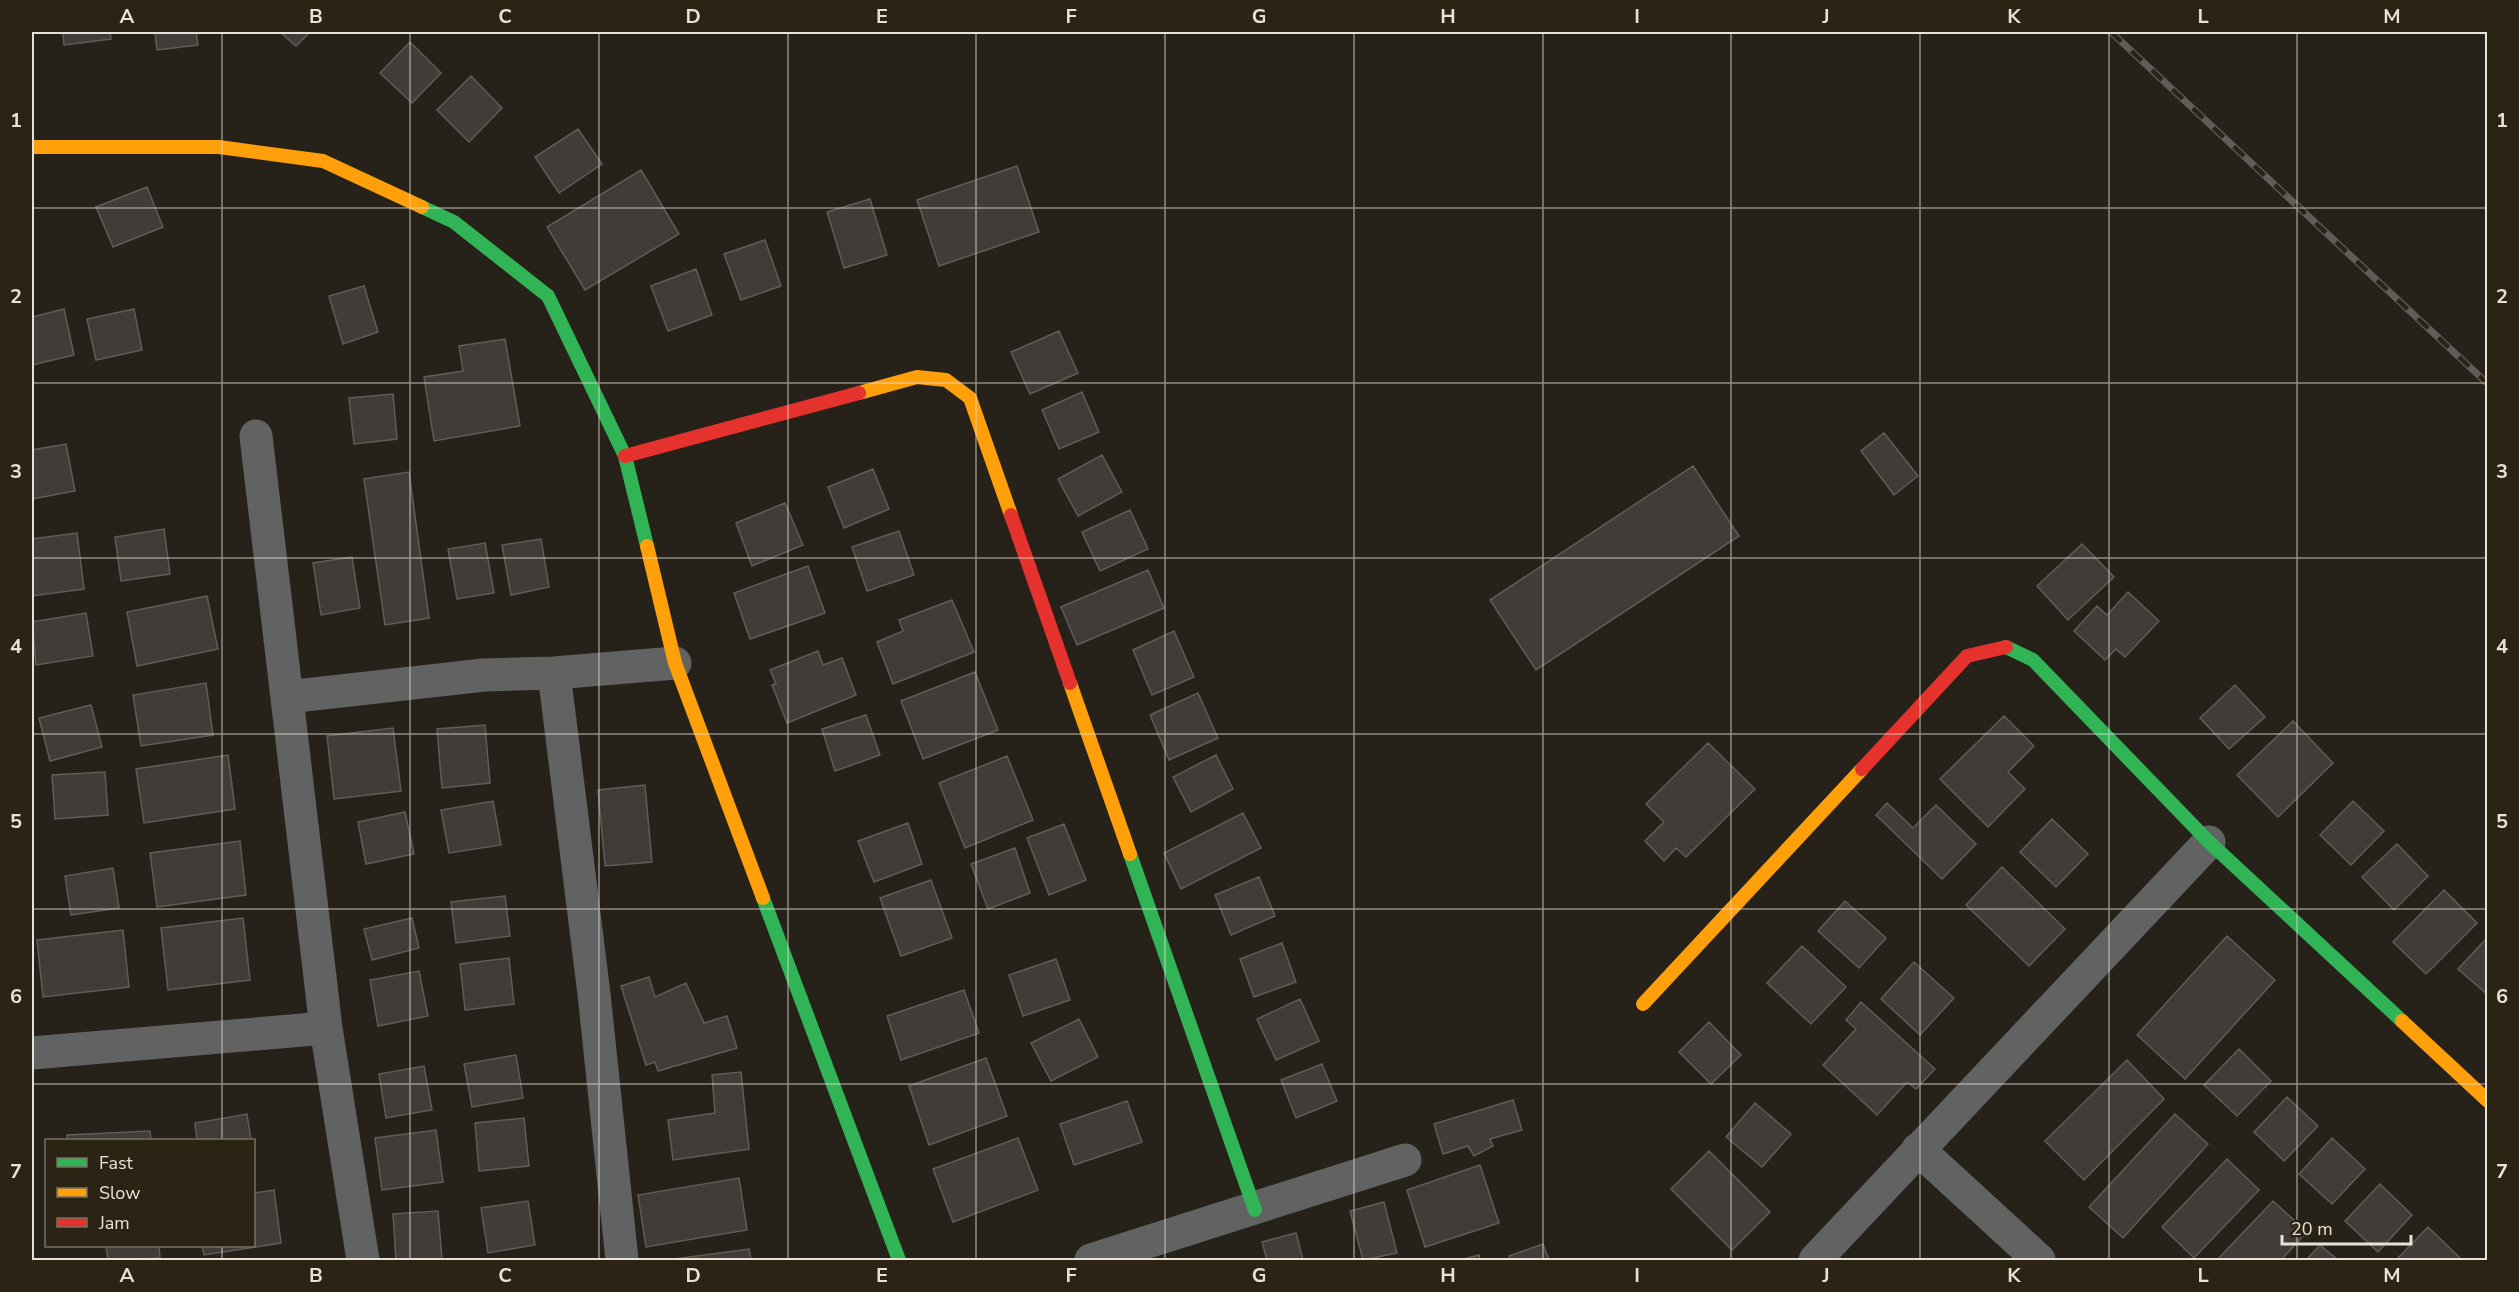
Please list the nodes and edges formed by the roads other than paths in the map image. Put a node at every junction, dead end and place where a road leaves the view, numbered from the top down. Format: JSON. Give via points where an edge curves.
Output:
{"nodes":[{"id":1,"x":32,"y":147,"type":"edge"},
{"id":2,"x":256,"y":436,"type":"dead end"},
{"id":3,"x":625,"y":456,"type":"junction"},
{"id":4,"x":675,"y":663,"type":"junction"},
{"id":5,"x":554,"y":673,"type":"junction"},
{"id":6,"x":287,"y":697,"type":"junction"},
{"id":7,"x":2209,"y":842,"type":"junction"},
{"id":8,"x":1643,"y":1004,"type":"dead end"},
{"id":9,"x":326,"y":1028,"type":"junction"},
{"id":10,"x":32,"y":1053,"type":"edge"},
{"id":11,"x":2487,"y":1101,"type":"edge"},
{"id":12,"x":1918,"y":1149,"type":"junction"},
{"id":13,"x":1405,"y":1160,"type":"dead end"},
{"id":14,"x":1255,"y":1210,"type":"junction"},
{"id":15,"x":363,"y":1260,"type":"edge"},
{"id":16,"x":622,"y":1260,"type":"edge"},
{"id":17,"x":899,"y":1260,"type":"edge"},
{"id":18,"x":1091,"y":1260,"type":"edge"},
{"id":19,"x":1815,"y":1260,"type":"edge"},
{"id":20,"x":2039,"y":1260,"type":"edge"}],
"edges":[{"from":1,"to":3,"type":"street","via":[[219,147],[323,161],[454,222],[548,296]]},
{"from":2,"to":6,"type":"street"},
{"from":3,"to":4,"type":"street"},
{"from":3,"to":14,"type":"street","via":[[917,377],[946,380],[970,398]]},
{"from":4,"to":5,"type":"street"},
{"from":4,"to":17,"type":"street"},
{"from":5,"to":6,"type":"street","via":[[484,675]]},
{"from":5,"to":16,"type":"street"},
{"from":6,"to":9,"type":"street"},
{"from":7,"to":8,"type":"street","via":[[2033,660],[2004,646],[1967,656]]},
{"from":7,"to":11,"type":"street"},
{"from":7,"to":12,"type":"street"},
{"from":9,"to":10,"type":"street"},
{"from":9,"to":15,"type":"street"},
{"from":12,"to":19,"type":"street"},
{"from":12,"to":20,"type":"street"},
{"from":13,"to":14,"type":"street"},
{"from":14,"to":18,"type":"street"}]}
